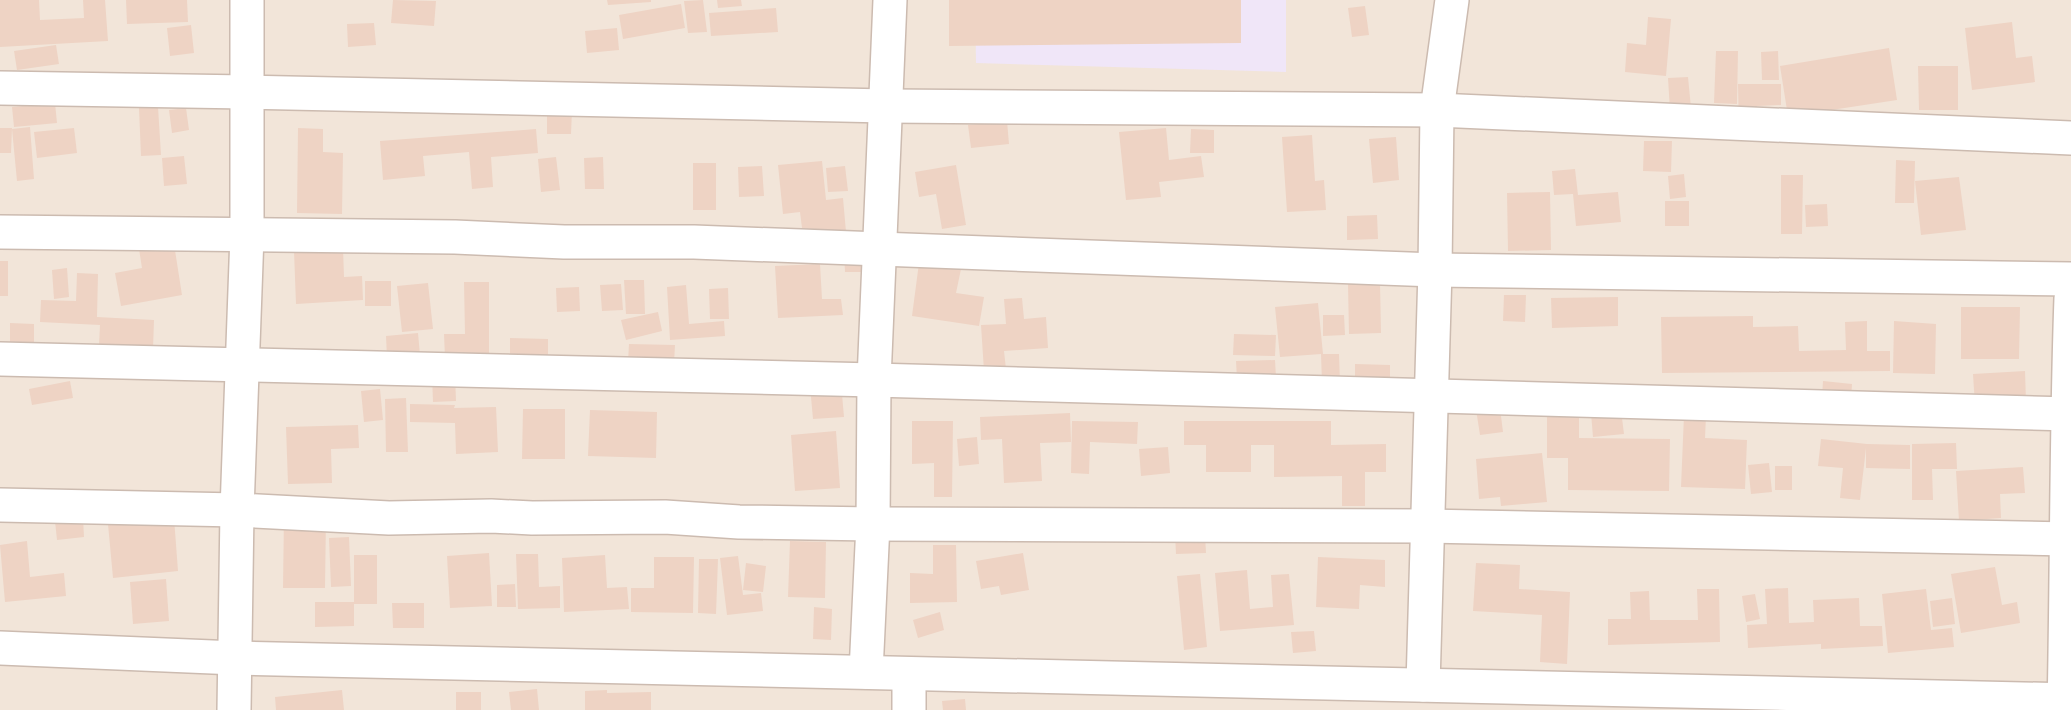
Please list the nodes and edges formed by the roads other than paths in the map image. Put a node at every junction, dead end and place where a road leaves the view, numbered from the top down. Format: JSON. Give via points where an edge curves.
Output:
{"nodes":[{"id":1,"x":247,"y":0,"type":"edge"},
{"id":2,"x":890,"y":0,"type":"edge"},
{"id":3,"x":1452,"y":0,"type":"edge"},
{"id":4,"x":0,"y":88,"type":"edge"},
{"id":5,"x":246,"y":92,"type":"junction"},
{"id":6,"x":886,"y":106,"type":"junction"},
{"id":7,"x":1437,"y":110,"type":"junction"},
{"id":8,"x":2071,"y":138,"type":"edge"},
{"id":9,"x":0,"y":232,"type":"edge"},
{"id":10,"x":247,"y":235,"type":"junction"},
{"id":11,"x":880,"y":250,"type":"junction"},
{"id":12,"x":1435,"y":270,"type":"junction"},
{"id":13,"x":2071,"y":279,"type":"edge"},
{"id":14,"x":2071,"y":298,"type":"edge"},
{"id":15,"x":0,"y":359,"type":"edge"},
{"id":16,"x":242,"y":365,"type":"junction"},
{"id":17,"x":874,"y":380,"type":"junction"},
{"id":18,"x":1430,"y":395,"type":"junction"},
{"id":19,"x":2069,"y":414,"type":"edge"},
{"id":20,"x":0,"y":505,"type":"edge"},
{"id":21,"x":237,"y":510,"type":"junction"},
{"id":22,"x":873,"y":524,"type":"junction"},
{"id":23,"x":1426,"y":526,"type":"junction"},
{"id":24,"x":2068,"y":539,"type":"junction"},
{"id":25,"x":0,"y":648,"type":"edge"},
{"id":26,"x":236,"y":658,"type":"junction"},
{"id":27,"x":866,"y":672,"type":"junction"},
{"id":28,"x":909,"y":674,"type":"junction"},
{"id":29,"x":1423,"y":685,"type":"junction"},
{"id":30,"x":1378,"y":697,"type":"edge"},
{"id":31,"x":2067,"y":703,"type":"edge"},
{"id":32,"x":234,"y":710,"type":"edge"},
{"id":33,"x":909,"y":710,"type":"edge"}],
"edges":[{"from":1,"to":5,"type":"street"},
{"from":2,"to":6,"type":"street"},
{"from":3,"to":7,"type":"street"},
{"from":4,"to":5,"type":"street"},
{"from":5,"to":6,"type":"street"},
{"from":5,"to":10,"type":"street"},
{"from":6,"to":7,"type":"street"},
{"from":6,"to":11,"type":"street"},
{"from":7,"to":8,"type":"street"},
{"from":7,"to":12,"type":"street"},
{"from":9,"to":10,"type":"street"},
{"from":10,"to":11,"type":"street","via":[[694,242]]},
{"from":10,"to":16,"type":"street"},
{"from":11,"to":12,"type":"street"},
{"from":11,"to":17,"type":"street"},
{"from":12,"to":13,"type":"street"},
{"from":12,"to":18,"type":"street"},
{"from":14,"to":19,"type":"street"},
{"from":15,"to":16,"type":"street"},
{"from":16,"to":17,"type":"street"},
{"from":16,"to":21,"type":"street"},
{"from":17,"to":18,"type":"street"},
{"from":17,"to":22,"type":"street"},
{"from":18,"to":19,"type":"street"},
{"from":18,"to":23,"type":"street"},
{"from":19,"to":24,"type":"street"},
{"from":20,"to":21,"type":"street"},
{"from":21,"to":22,"type":"street","via":[[389,518],[665,517]]},
{"from":21,"to":26,"type":"street"},
{"from":22,"to":23,"type":"street"},
{"from":22,"to":27,"type":"street"},
{"from":23,"to":24,"type":"street"},
{"from":23,"to":29,"type":"street"},
{"from":24,"to":31,"type":"street"},
{"from":25,"to":26,"type":"street"},
{"from":26,"to":27,"type":"street"},
{"from":26,"to":32,"type":"street"},
{"from":27,"to":28,"type":"street"},
{"from":28,"to":30,"type":"street"},
{"from":28,"to":33,"type":"street"},
{"from":29,"to":30,"type":"street"},
{"from":29,"to":31,"type":"street"}]}
